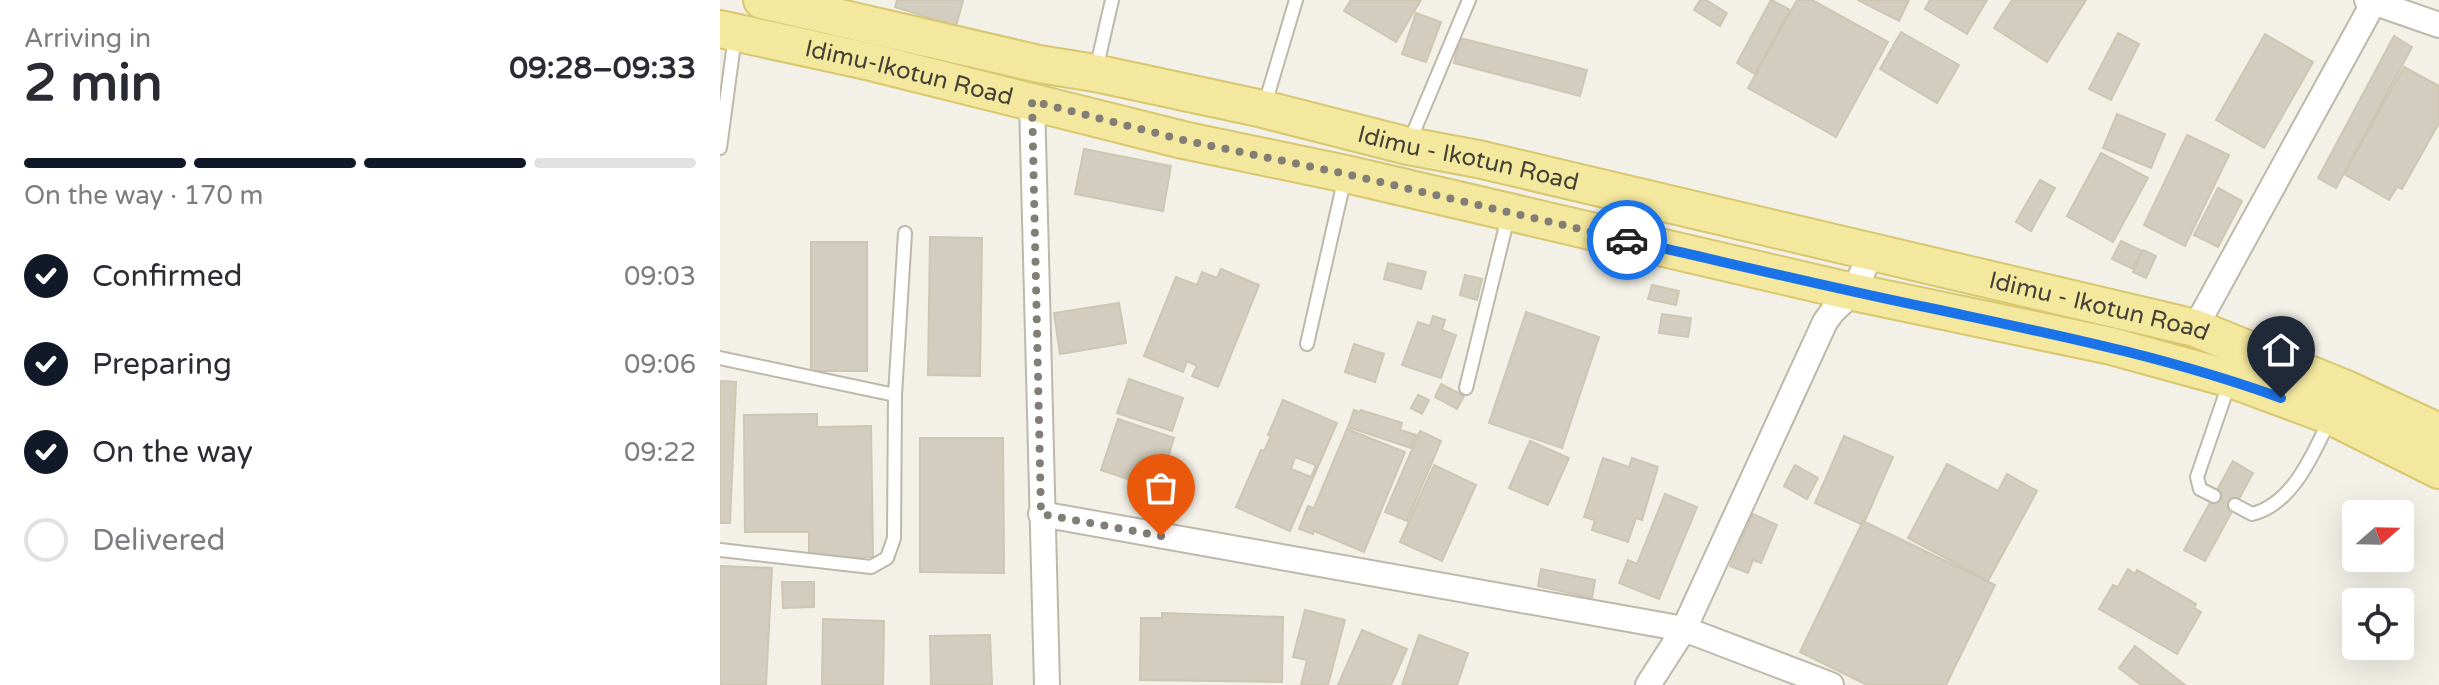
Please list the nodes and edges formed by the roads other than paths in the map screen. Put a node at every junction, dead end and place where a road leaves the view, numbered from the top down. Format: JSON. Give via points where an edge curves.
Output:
{"nodes":[{"id":1,"x":1112,"y":0,"type":"edge"},
{"id":2,"x":1296,"y":0,"type":"edge"},
{"id":3,"x":1469,"y":0,"type":"edge"},
{"id":4,"x":2372,"y":1,"type":"edge"},
{"id":5,"x":786,"y":3,"type":"edge"},
{"id":6,"x":2439,"y":25,"type":"edge"},
{"id":7,"x":728,"y":31,"type":"edge"},
{"id":8,"x":1095,"y":73,"type":"junction"},
{"id":9,"x":1032,"y":101,"type":"junction"},
{"id":10,"x":1263,"y":109,"type":"junction"},
{"id":11,"x":1408,"y":146,"type":"junction"},
{"id":12,"x":720,"y":148,"type":"edge"},
{"id":13,"x":1346,"y":174,"type":"junction"},
{"id":14,"x":1509,"y":214,"type":"junction"},
{"id":15,"x":905,"y":233,"type":"dead end"},
{"id":16,"x":1872,"y":252,"type":"junction"},
{"id":17,"x":1853,"y":292,"type":"junction"},
{"id":18,"x":2195,"y":328,"type":"junction"},
{"id":19,"x":1307,"y":344,"type":"dead end"},
{"id":20,"x":720,"y":358,"type":"edge"},
{"id":21,"x":2231,"y":379,"type":"junction"},
{"id":22,"x":1466,"y":388,"type":"dead end"},
{"id":23,"x":895,"y":395,"type":"junction"},
{"id":24,"x":2331,"y":416,"type":"junction"},
{"id":25,"x":2439,"y":432,"type":"edge"},
{"id":26,"x":2439,"y":470,"type":"edge"},
{"id":27,"x":2214,"y":496,"type":"dead end"},
{"id":28,"x":2235,"y":505,"type":"dead end"},
{"id":29,"x":1041,"y":514,"type":"junction"},
{"id":30,"x":720,"y":550,"type":"edge"},
{"id":31,"x":1684,"y":629,"type":"junction"},
{"id":32,"x":1047,"y":685,"type":"edge"},
{"id":33,"x":1648,"y":685,"type":"edge"},
{"id":34,"x":1831,"y":685,"type":"edge"}],
"edges":[{"from":1,"to":8,"type":"lane"},
{"from":2,"to":10,"type":"lane"},
{"from":3,"to":11,"type":"lane"},
{"from":4,"to":6,"type":"street"},
{"from":4,"to":18,"type":"street"},
{"from":5,"to":8,"type":"main road","name":"Idimu - Ikotun Road"},
{"from":7,"to":9,"type":"main road","name":"Idimu-Ikotun Road"},
{"from":7,"to":12,"type":"lane"},
{"from":8,"to":10,"type":"main road","name":"Idimu - Ikotun Road"},
{"from":9,"to":13,"type":"main road","name":"Idimu-Ikotun Road"},
{"from":9,"to":29,"type":"street"},
{"from":10,"to":11,"type":"main road","name":"Idimu - Ikotun Road"},
{"from":11,"to":16,"type":"main road","name":"Idimu - Ikotun Road"},
{"from":13,"to":14,"type":"main road","name":"Idimu-Ikotun Road"},
{"from":13,"to":19,"type":"lane"},
{"from":14,"to":17,"type":"main road","name":"Idimu-Ikotun Road"},
{"from":14,"to":22,"type":"lane"},
{"from":15,"to":23,"type":"lane"},
{"from":16,"to":17,"type":"street"},
{"from":16,"to":18,"type":"main road","name":"Idimu - Ikotun Road"},
{"from":17,"to":21,"type":"main road","name":"Idimu-Ikotun Road","via":[[2111,346]]},
{"from":17,"to":31,"type":"street","via":[[1825,322]]},
{"from":18,"to":25,"type":"main road","name":"Idimu - Ikotun Road"},
{"from":20,"to":23,"type":"lane"},
{"from":21,"to":24,"type":"main road","name":"Idimu-Ikotun Road"},
{"from":21,"to":27,"type":"lane","via":[[2197,477],[2200,489]]},
{"from":23,"to":30,"type":"lane","via":[[894,538],[887,558],[871,567]]},
{"from":24,"to":26,"type":"main road","name":"Idimu-Ikotun Road"},
{"from":24,"to":28,"type":"lane","via":[[2306,464],[2272,507],[2252,514]]},
{"from":29,"to":31,"type":"street"},
{"from":29,"to":32,"type":"street"},
{"from":31,"to":33,"type":"street"},
{"from":31,"to":34,"type":"street"}]}
